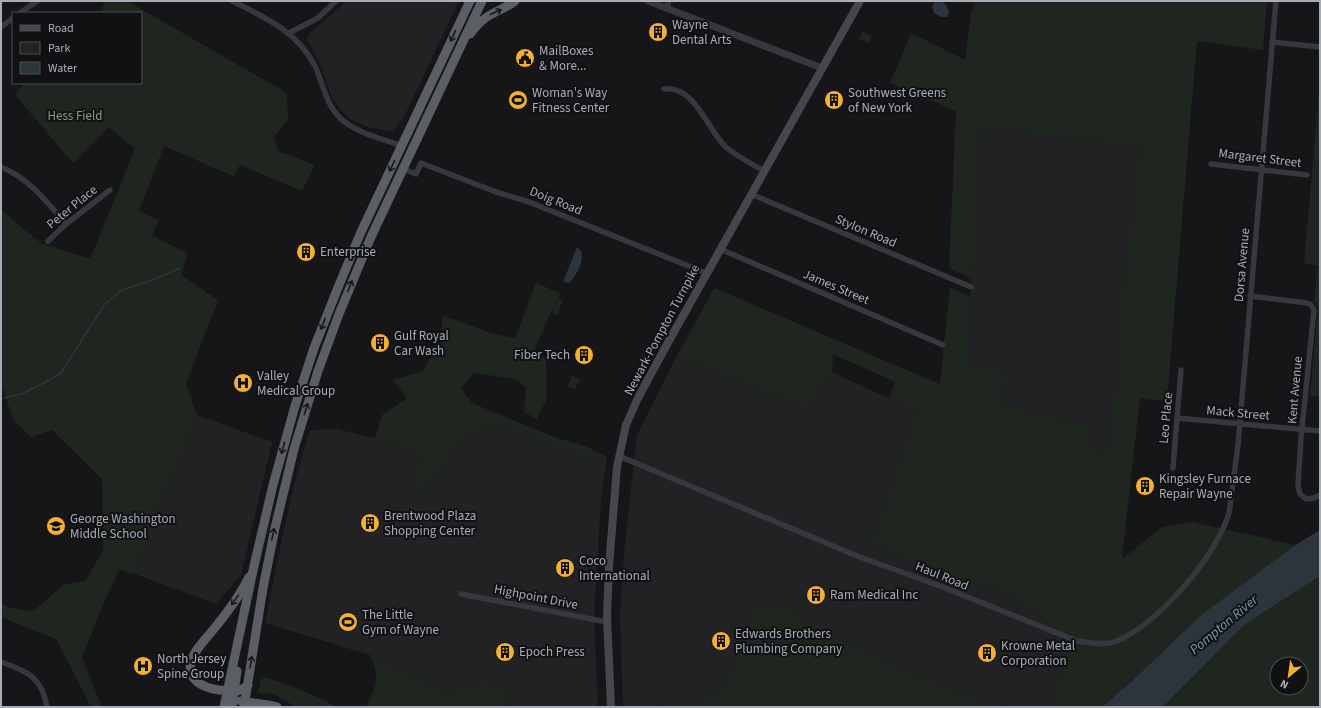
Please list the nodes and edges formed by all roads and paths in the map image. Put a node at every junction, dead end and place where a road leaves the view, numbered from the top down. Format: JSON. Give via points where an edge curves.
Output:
{"nodes":[{"id":1,"x":37,"y":1,"type":"edge"},
{"id":2,"x":232,"y":1,"type":"edge"},
{"id":3,"x":336,"y":1,"type":"edge"},
{"id":4,"x":470,"y":1,"type":"edge"},
{"id":5,"x":482,"y":1,"type":"edge"},
{"id":6,"x":515,"y":1,"type":"edge"},
{"id":7,"x":648,"y":1,"type":"edge"},
{"id":8,"x":860,"y":1,"type":"edge"},
{"id":9,"x":1276,"y":1,"type":"edge"},
{"id":10,"x":668,"y":5,"type":"edge"},
{"id":11,"x":21,"y":12,"type":"edge"},
{"id":12,"x":12,"y":19,"type":"edge"},
{"id":13,"x":1,"y":27,"type":"edge"},
{"id":14,"x":289,"y":33,"type":"junction"},
{"id":15,"x":1272,"y":42,"type":"junction"},
{"id":16,"x":461,"y":46,"type":"junction"},
{"id":17,"x":1320,"y":47,"type":"edge"},
{"id":18,"x":822,"y":68,"type":"junction"},
{"id":19,"x":664,"y":89,"type":"dead end"},
{"id":20,"x":402,"y":146,"type":"junction"},
{"id":21,"x":1211,"y":164,"type":"dead end"},
{"id":22,"x":1,"y":167,"type":"edge"},
{"id":23,"x":403,"y":169,"type":"junction"},
{"id":24,"x":1261,"y":170,"type":"junction"},
{"id":25,"x":764,"y":171,"type":"junction"},
{"id":26,"x":1307,"y":175,"type":"dead end"},
{"id":27,"x":110,"y":190,"type":"dead end"},
{"id":28,"x":751,"y":194,"type":"junction"},
{"id":29,"x":66,"y":224,"type":"junction"},
{"id":30,"x":48,"y":240,"type":"dead end"},
{"id":31,"x":720,"y":250,"type":"junction"},
{"id":32,"x":706,"y":273,"type":"junction"},
{"id":33,"x":971,"y":287,"type":"dead end"},
{"id":34,"x":1250,"y":296,"type":"junction"},
{"id":35,"x":943,"y":345,"type":"dead end"},
{"id":36,"x":1182,"y":370,"type":"dead end"},
{"id":37,"x":1177,"y":418,"type":"junction"},
{"id":38,"x":1240,"y":424,"type":"junction"},
{"id":39,"x":1302,"y":430,"type":"junction"},
{"id":40,"x":1320,"y":431,"type":"edge"},
{"id":41,"x":619,"y":456,"type":"junction"},
{"id":42,"x":1173,"y":468,"type":"dead end"},
{"id":43,"x":1320,"y":495,"type":"edge"},
{"id":44,"x":1222,"y":530,"type":"joint"},
{"id":45,"x":254,"y":566,"type":"junction"},
{"id":46,"x":461,"y":594,"type":"dead end"},
{"id":47,"x":607,"y":622,"type":"junction"},
{"id":48,"x":1,"y":662,"type":"edge"},
{"id":49,"x":248,"y":685,"type":"junction"},
{"id":50,"x":231,"y":691,"type":"junction"},
{"id":51,"x":245,"y":704,"type":"edge"},
{"id":52,"x":229,"y":706,"type":"edge"},
{"id":53,"x":47,"y":707,"type":"edge"},
{"id":54,"x":277,"y":707,"type":"edge"},
{"id":55,"x":611,"y":707,"type":"edge"}],
"edges":[{"from":1,"to":11,"type":"street"},
{"from":2,"to":14,"type":"street"},
{"from":3,"to":14,"type":"street","via":[[318,18]]},
{"from":4,"to":20,"type":"highway","one_way":true},
{"from":5,"to":16,"type":"highway"},
{"from":16,"to":6,"type":"highway","one_way":true,"via":[[490,14]]},
{"from":7,"to":10,"type":"street"},
{"from":8,"to":18,"type":"main road","name":"Newark-Pompton Turnpike"},
{"from":9,"to":15,"type":"street","name":"Dorsa Avenue"},
{"from":10,"to":18,"type":"street"},
{"from":12,"to":13,"type":"street"},
{"from":14,"to":20,"type":"street","via":[[308,55],[319,75],[330,105],[340,118],[353,127]]},
{"from":15,"to":17,"type":"street"},
{"from":15,"to":24,"type":"street","name":"Dorsa Avenue"},
{"from":16,"to":23,"type":"highway"},
{"from":18,"to":25,"type":"main road","name":"Newark-Pompton Turnpike"},
{"from":19,"to":25,"type":"street","via":[[678,91],[690,100],[726,148]]},
{"from":20,"to":45,"type":"highway","one_way":true,"via":[[353,251],[314,348],[283,446]]},
{"from":21,"to":24,"type":"street","name":"Margaret Street"},
{"from":22,"to":29,"type":"street","via":[[27,182]]},
{"from":23,"to":32,"type":"street","name":"Doig Road","via":[[416,174],[421,163]]},
{"from":49,"to":23,"type":"highway","one_way":true,"via":[[274,528],[305,415],[347,294]]},
{"from":24,"to":26,"type":"street","name":"Margaret Street"},
{"from":24,"to":34,"type":"street","name":"Dorsa Avenue"},
{"from":25,"to":28,"type":"main road","name":"Newark-Pompton Turnpike"},
{"from":27,"to":29,"type":"street","name":"Peter Place"},
{"from":28,"to":31,"type":"main road","name":"Newark-Pompton Turnpike"},
{"from":28,"to":33,"type":"street","name":"Stylon Road"},
{"from":29,"to":30,"type":"street","name":"Peter Place"},
{"from":31,"to":32,"type":"main road","name":"Newark-Pompton Turnpike"},
{"from":31,"to":35,"type":"street","name":"James Street"},
{"from":32,"to":41,"type":"main road","name":"Newark-Pompton Turnpike","via":[[638,398],[626,425]]},
{"from":34,"to":38,"type":"street","name":"Dorsa Avenue"},
{"from":34,"to":39,"type":"street","name":"Kent Avenue","via":[[1310,304],[1314,310]]},
{"from":36,"to":37,"type":"street","name":"Leo Place"},
{"from":37,"to":38,"type":"street","name":"Mack Street"},
{"from":37,"to":42,"type":"street","name":"Leo Place"},
{"from":38,"to":39,"type":"street","name":"Mack Street"},
{"from":38,"to":44,"type":"street","name":"Dorsa Avenue","via":[[1229,513]]},
{"from":39,"to":40,"type":"street","name":"Mack Street"},
{"from":39,"to":43,"type":"street","name":"Kent Avenue","via":[[1298,490],[1302,497],[1310,500]]},
{"from":41,"to":44,"type":"street","name":"Haul Road","via":[[857,556],[940,586],[1068,638],[1093,643],[1114,642],[1150,619],[1193,575]]},
{"from":41,"to":47,"type":"main road","name":"Newark-Pompton Turnpike","via":[[609,566]]},
{"from":45,"to":50,"type":"highway"},
{"from":45,"to":50,"type":"highway","one_way":true,"via":[[242,592],[201,646],[191,664],[192,676],[198,684],[209,689]]},
{"from":46,"to":47,"type":"street","name":"Highpoint Drive"},
{"from":47,"to":55,"type":"main road","name":"Newark-Pompton Turnpike"},
{"from":48,"to":53,"type":"street","via":[[23,670],[35,679],[43,691]]},
{"from":49,"to":50,"type":"highway","via":[[241,691]]},
{"from":49,"to":51,"type":"highway"},
{"from":50,"to":52,"type":"highway"},
{"from":51,"to":52,"type":"highway"},
{"from":51,"to":54,"type":"highway"}]}
